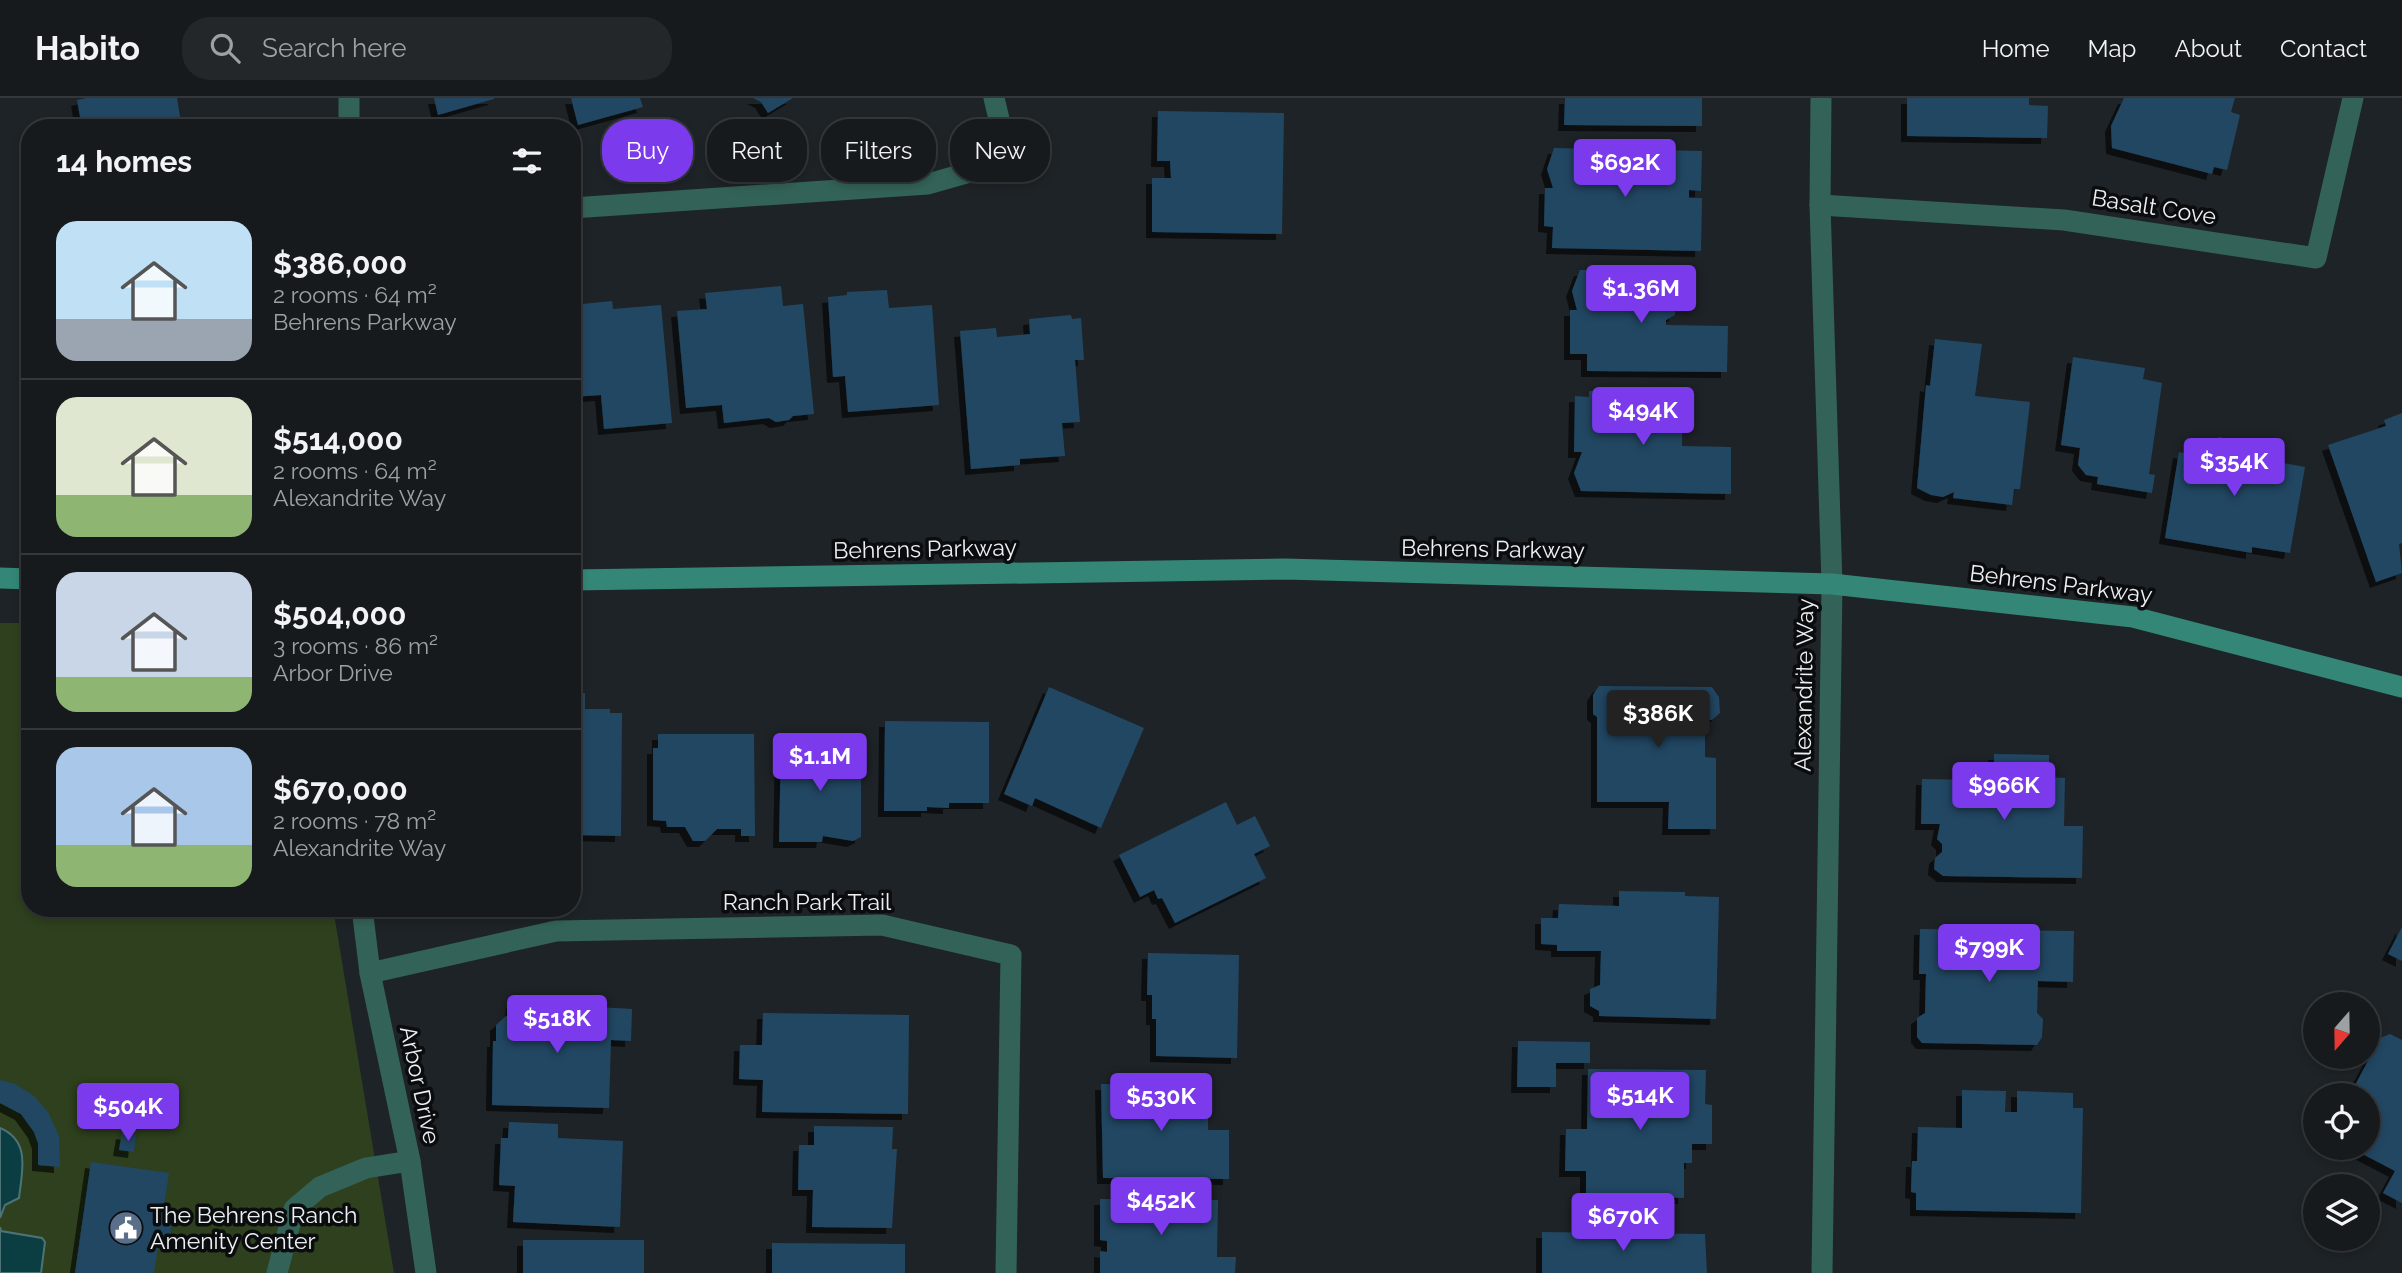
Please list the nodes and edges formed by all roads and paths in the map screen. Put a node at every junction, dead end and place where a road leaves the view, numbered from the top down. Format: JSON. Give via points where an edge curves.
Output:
{"nodes":[{"id":1,"x":349,"y":98,"type":"edge"},
{"id":2,"x":994,"y":98,"type":"edge"},
{"id":3,"x":1821,"y":98,"type":"edge"},
{"id":4,"x":2353,"y":98,"type":"edge"},
{"id":5,"x":349,"y":119,"type":"edge"},
{"id":6,"x":1820,"y":205,"type":"junction"},
{"id":7,"x":581,"y":207,"type":"edge"},
{"id":8,"x":0,"y":578,"type":"edge"},
{"id":9,"x":21,"y":579,"type":"edge"},
{"id":10,"x":581,"y":580,"type":"edge"},
{"id":11,"x":1832,"y":584,"type":"junction"},
{"id":12,"x":2402,"y":687,"type":"edge"},
{"id":13,"x":363,"y":917,"type":"edge"},
{"id":14,"x":370,"y":974,"type":"junction"},
{"id":15,"x":410,"y":1161,"type":"junction"},
{"id":16,"x":277,"y":1273,"type":"edge"},
{"id":17,"x":426,"y":1273,"type":"edge"},
{"id":18,"x":1006,"y":1273,"type":"edge"},
{"id":19,"x":1822,"y":1273,"type":"edge"}],
"edges":[{"from":1,"to":5,"type":"street"},
{"from":2,"to":7,"type":"street","via":[[1009,161],[928,184]]},
{"from":3,"to":6,"type":"street","name":"Alexandrite Way"},
{"from":4,"to":6,"type":"street","name":"Basalt Cove","via":[[2316,258],[2064,220]]},
{"from":6,"to":11,"type":"street","name":"Alexandrite Way"},
{"from":8,"to":9,"type":"street"},
{"from":10,"to":11,"type":"street","name":"Behrens Parkway","via":[[1285,569]]},
{"from":11,"to":12,"type":"street","name":"Behrens Parkway","via":[[2133,617]]},
{"from":11,"to":19,"type":"street","name":"Alexandrite Way"},
{"from":13,"to":14,"type":"street","name":"Arbor Drive"},
{"from":14,"to":15,"type":"street","name":"Arbor Drive"},
{"from":14,"to":18,"type":"street","name":"Ranch Park Trail","via":[[556,931],[882,925],[1012,955]]},
{"from":15,"to":16,"type":"street","via":[[366,1168],[320,1187],[294,1209]]},
{"from":15,"to":17,"type":"street","name":"Arbor Drive"}]}
